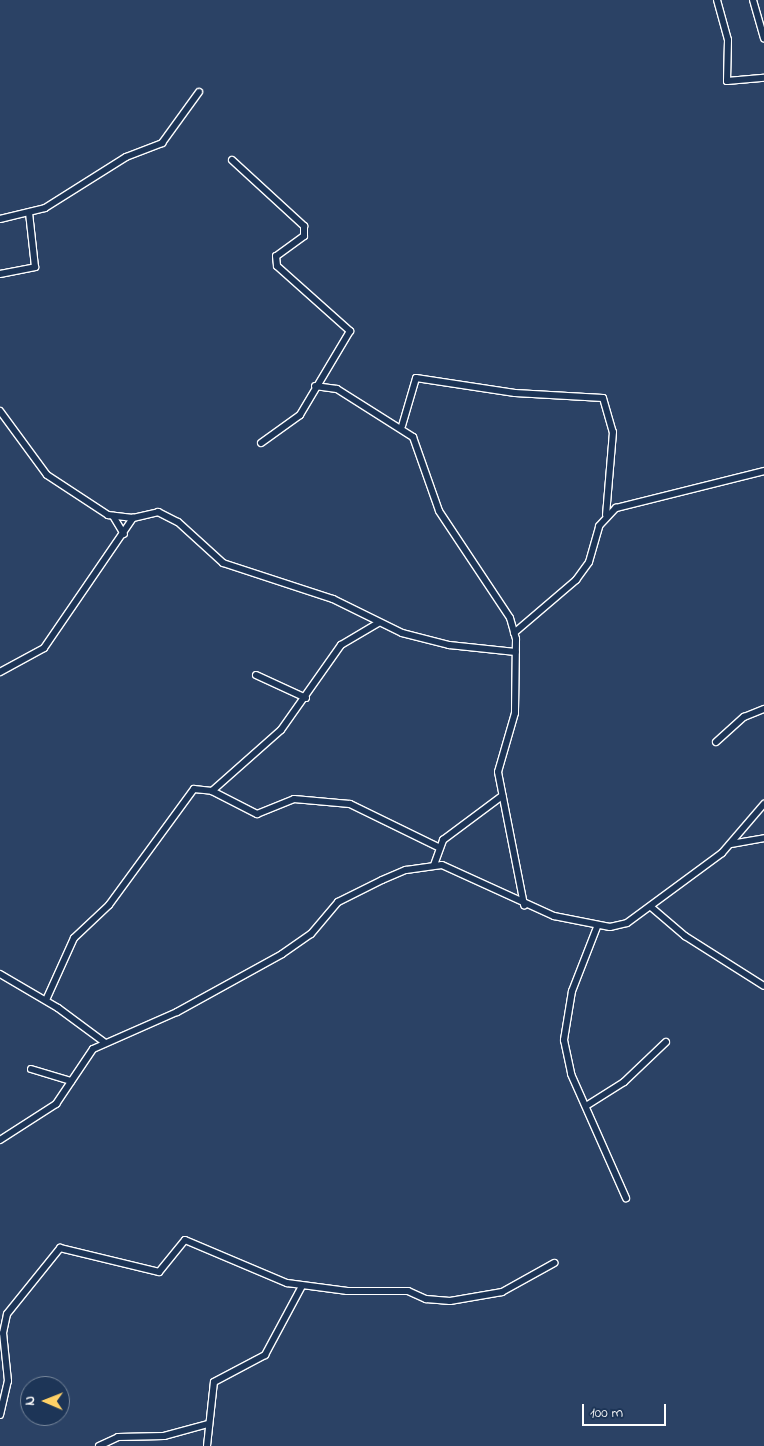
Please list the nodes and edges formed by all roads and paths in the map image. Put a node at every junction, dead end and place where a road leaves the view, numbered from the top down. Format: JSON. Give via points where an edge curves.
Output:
{"nodes":[{"id":1,"x":717,"y":0,"type":"edge"},
{"id":2,"x":754,"y":0,"type":"edge"},
{"id":3,"x":764,"y":38,"type":"edge"},
{"id":4,"x":764,"y":78,"type":"edge"},
{"id":5,"x":199,"y":92,"type":"dead end"},
{"id":6,"x":232,"y":160,"type":"dead end"},
{"id":7,"x":29,"y":213,"type":"junction"},
{"id":8,"x":0,"y":220,"type":"edge"},
{"id":9,"x":0,"y":274,"type":"edge"},
{"id":10,"x":315,"y":386,"type":"junction"},
{"id":11,"x":0,"y":411,"type":"edge"},
{"id":12,"x":402,"y":426,"type":"junction"},
{"id":13,"x":261,"y":444,"type":"dead end"},
{"id":14,"x":764,"y":471,"type":"edge"},
{"id":15,"x":606,"y":515,"type":"junction"},
{"id":16,"x":113,"y":516,"type":"junction"},
{"id":17,"x":132,"y":518,"type":"junction"},
{"id":18,"x":124,"y":534,"type":"junction"},
{"id":19,"x":378,"y":623,"type":"junction"},
{"id":20,"x":514,"y":633,"type":"junction"},
{"id":21,"x":516,"y":652,"type":"junction"},
{"id":22,"x":0,"y":672,"type":"edge"},
{"id":23,"x":256,"y":675,"type":"dead end"},
{"id":24,"x":306,"y":698,"type":"junction"},
{"id":25,"x":764,"y":709,"type":"edge"},
{"id":26,"x":716,"y":742,"type":"dead end"},
{"id":27,"x":212,"y":790,"type":"junction"},
{"id":28,"x":502,"y":796,"type":"junction"},
{"id":29,"x":764,"y":804,"type":"edge"},
{"id":30,"x":764,"y":838,"type":"edge"},
{"id":31,"x":730,"y":845,"type":"junction"},
{"id":32,"x":438,"y":847,"type":"junction"},
{"id":33,"x":434,"y":865,"type":"junction"},
{"id":34,"x":524,"y":905,"type":"junction"},
{"id":35,"x":650,"y":907,"type":"junction"},
{"id":36,"x":597,"y":927,"type":"junction"},
{"id":37,"x":0,"y":974,"type":"edge"},
{"id":38,"x":764,"y":986,"type":"edge"},
{"id":39,"x":46,"y":1000,"type":"junction"},
{"id":40,"x":104,"y":1042,"type":"junction"},
{"id":41,"x":666,"y":1042,"type":"dead end"},
{"id":42,"x":31,"y":1069,"type":"dead end"},
{"id":43,"x":71,"y":1081,"type":"junction"},
{"id":44,"x":586,"y":1106,"type":"junction"},
{"id":45,"x":0,"y":1140,"type":"edge"},
{"id":46,"x":626,"y":1198,"type":"dead end"},
{"id":47,"x":554,"y":1264,"type":"dead end"},
{"id":48,"x":302,"y":1286,"type":"junction"},
{"id":49,"x":0,"y":1415,"type":"edge"},
{"id":50,"x":208,"y":1424,"type":"junction"},
{"id":51,"x":99,"y":1446,"type":"edge"},
{"id":52,"x":206,"y":1446,"type":"edge"}],
"edges":[{"from":1,"to":4,"type":"street","via":[[728,40],[727,80]]},
{"from":2,"to":3,"type":"street"},
{"from":5,"to":7,"type":"street","via":[[162,143],[126,157],[45,208]]},
{"from":6,"to":10,"type":"street","via":[[304,226],[304,236],[276,256],[277,266],[350,331]]},
{"from":7,"to":8,"type":"street"},
{"from":7,"to":9,"type":"street","via":[[35,267]]},
{"from":10,"to":12,"type":"street","via":[[338,389]]},
{"from":10,"to":13,"type":"street","via":[[300,414]]},
{"from":11,"to":16,"type":"street","via":[[48,475],[68,492]]},
{"from":12,"to":15,"type":"street","via":[[416,378],[506,392],[603,398],[613,432]]},
{"from":12,"to":20,"type":"street","via":[[421,449],[439,511],[510,618]]},
{"from":14,"to":15,"type":"street","via":[[630,503]]},
{"from":15,"to":20,"type":"street","via":[[588,562],[576,580]]},
{"from":16,"to":17,"type":"street"},
{"from":16,"to":18,"type":"street"},
{"from":17,"to":18,"type":"street"},
{"from":17,"to":19,"type":"street","via":[[158,512],[169,516],[222,563],[333,599]]},
{"from":18,"to":22,"type":"street","via":[[62,616],[44,648]]},
{"from":19,"to":21,"type":"street","via":[[449,645]]},
{"from":19,"to":24,"type":"street","via":[[340,645]]},
{"from":20,"to":21,"type":"street"},
{"from":21,"to":28,"type":"street","via":[[514,729],[498,772]]},
{"from":23,"to":24,"type":"street"},
{"from":24,"to":27,"type":"street","via":[[269,742]]},
{"from":25,"to":26,"type":"street","via":[[744,717]]},
{"from":27,"to":32,"type":"street","via":[[257,814],[294,799],[350,804]]},
{"from":27,"to":39,"type":"street","via":[[200,787],[189,792],[109,906],[74,938]]},
{"from":28,"to":32,"type":"street"},
{"from":28,"to":34,"type":"street","via":[[515,841]]},
{"from":29,"to":31,"type":"street"},
{"from":30,"to":31,"type":"street"},
{"from":31,"to":35,"type":"street"},
{"from":32,"to":33,"type":"street"},
{"from":33,"to":34,"type":"street"},
{"from":33,"to":40,"type":"street","via":[[406,870],[338,902],[311,934],[282,954],[177,1012]]},
{"from":34,"to":36,"type":"street"},
{"from":35,"to":36,"type":"street","via":[[626,923]]},
{"from":35,"to":38,"type":"street","via":[[686,936]]},
{"from":36,"to":44,"type":"street","via":[[572,992],[564,1040],[572,1074]]},
{"from":37,"to":39,"type":"street"},
{"from":39,"to":40,"type":"street"},
{"from":40,"to":43,"type":"street","via":[[86,1056]]},
{"from":41,"to":44,"type":"street","via":[[624,1082]]},
{"from":42,"to":43,"type":"street"},
{"from":43,"to":45,"type":"street","via":[[56,1104]]},
{"from":44,"to":46,"type":"street"},
{"from":47,"to":48,"type":"street","via":[[502,1292],[450,1301],[426,1299],[408,1291]]},
{"from":48,"to":49,"type":"street","via":[[245,1269],[191,1240],[180,1244],[158,1272],[60,1248],[7,1314],[3,1332],[8,1381]]},
{"from":48,"to":50,"type":"street","via":[[265,1355],[214,1382]]},
{"from":50,"to":51,"type":"street","via":[[164,1436],[118,1437]]},
{"from":50,"to":52,"type":"street"}]}
